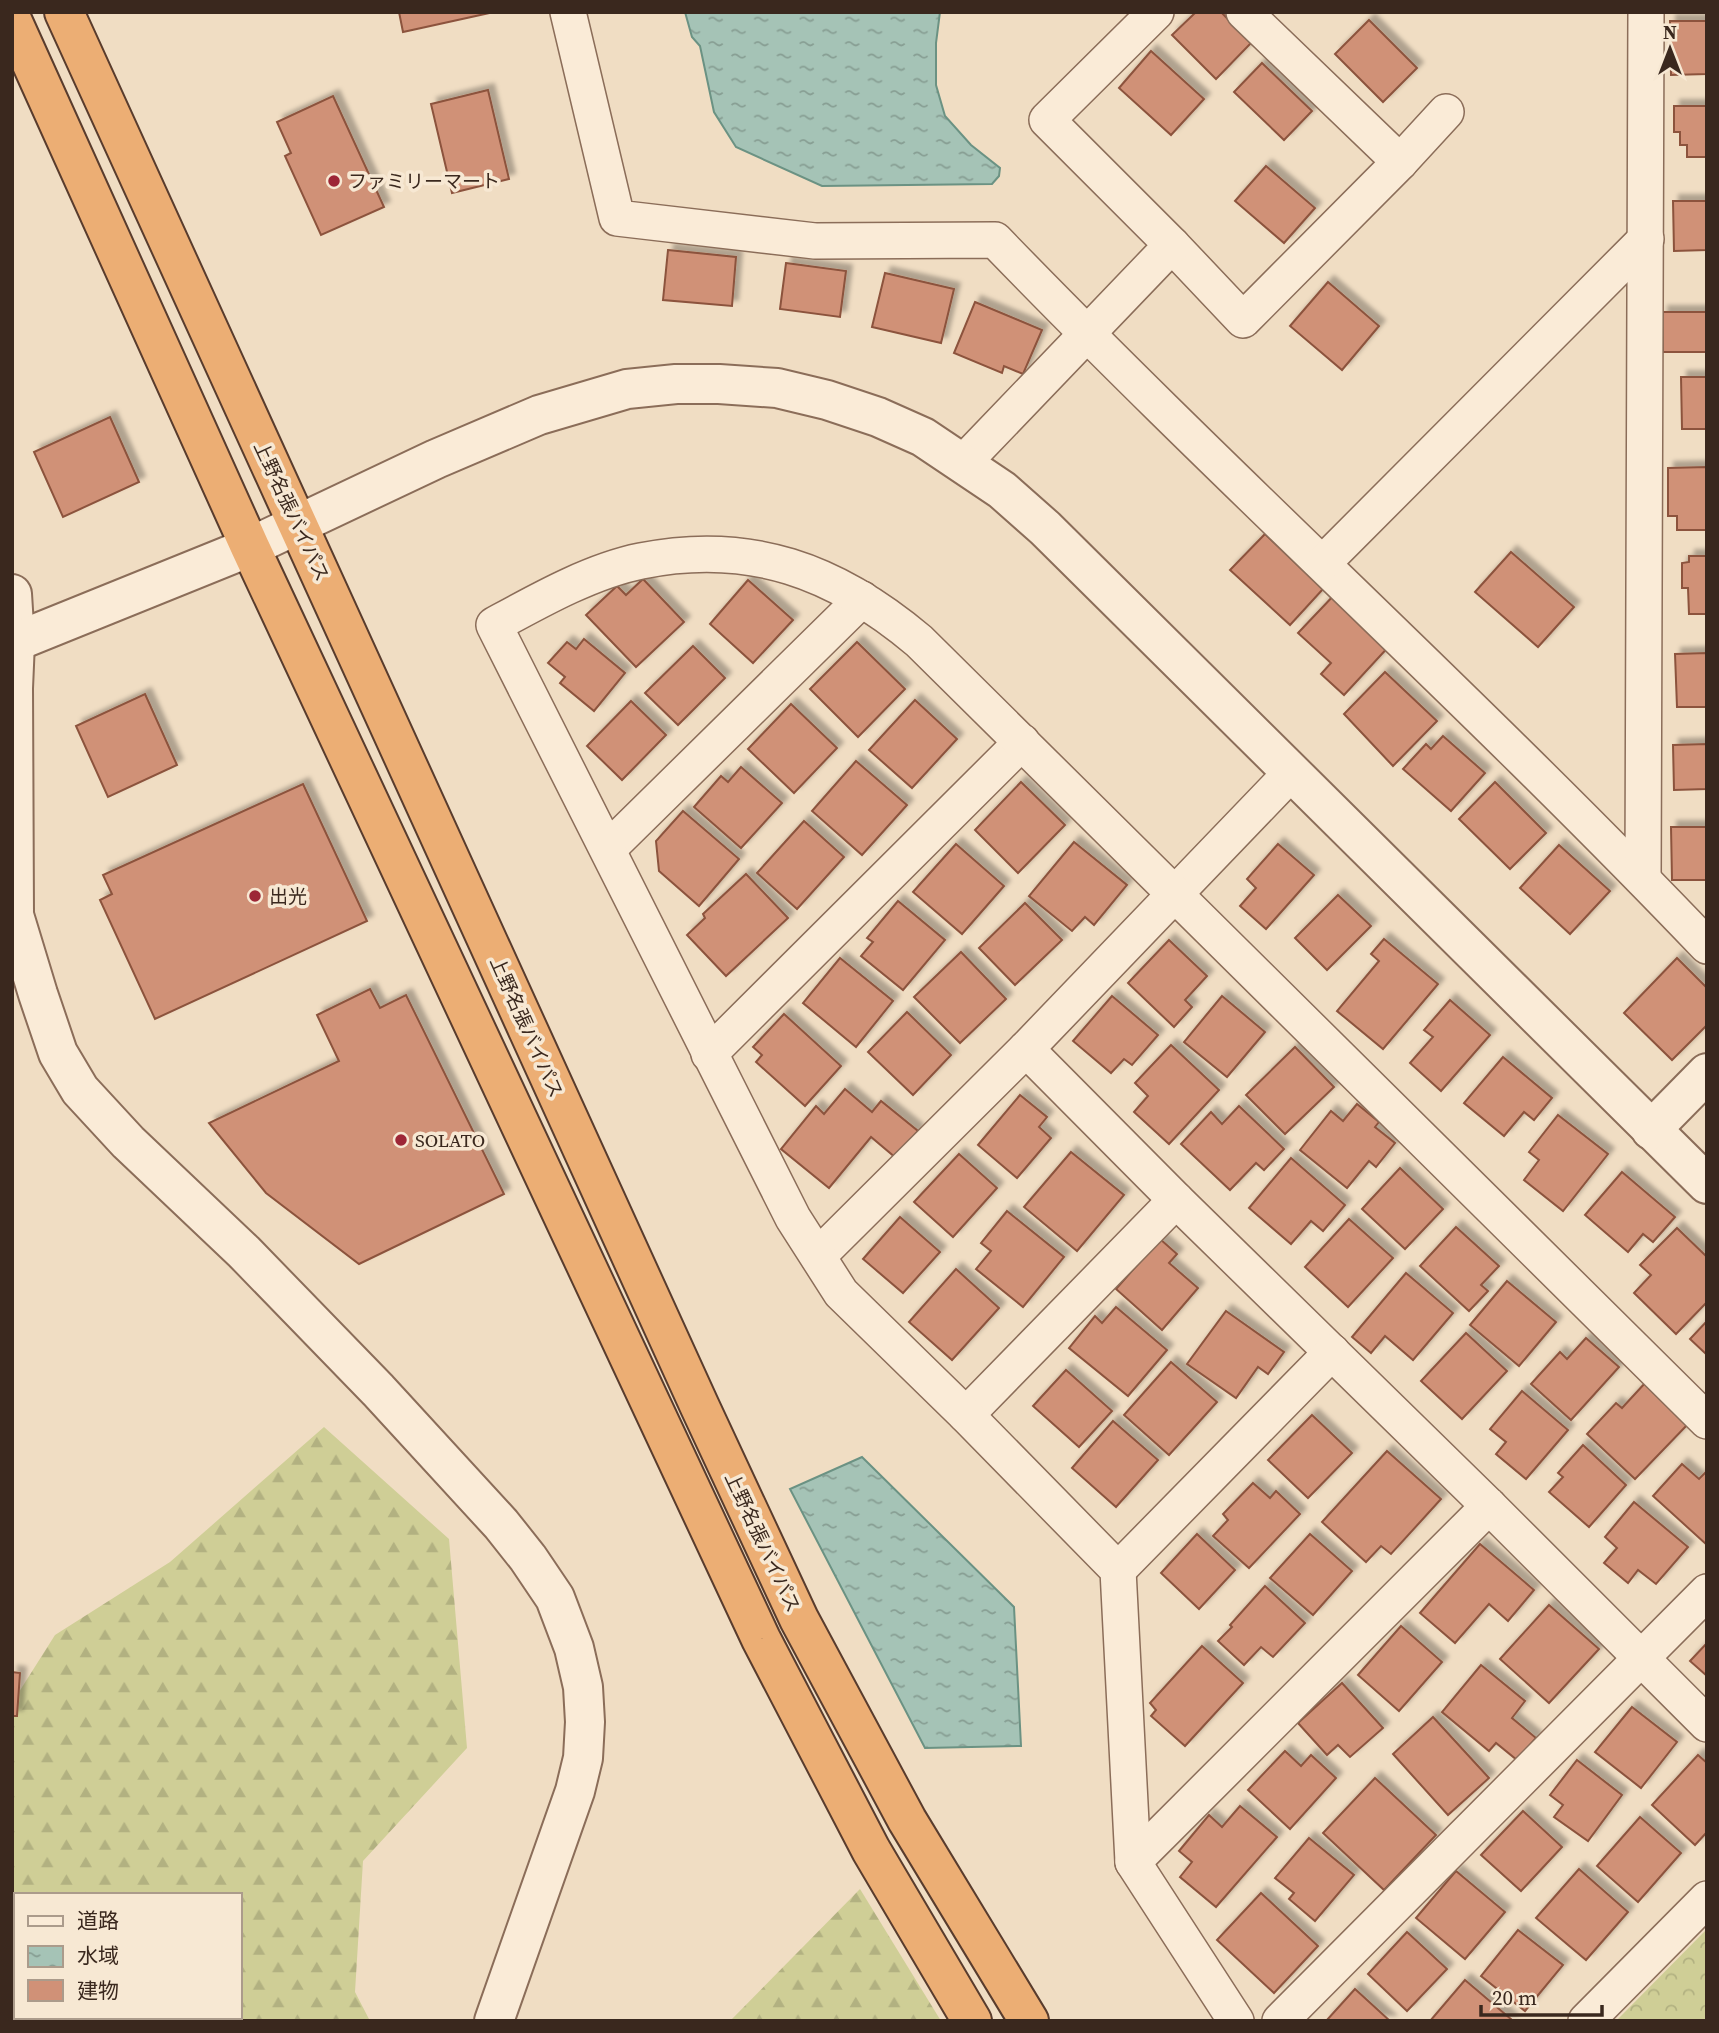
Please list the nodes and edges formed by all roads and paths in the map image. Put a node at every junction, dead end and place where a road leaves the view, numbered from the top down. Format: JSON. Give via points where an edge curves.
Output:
{"nodes":[{"id":1,"x":64,"y":12,"type":"edge"},
{"id":2,"x":568,"y":12,"type":"edge"},
{"id":3,"x":1156,"y":12,"type":"edge"},
{"id":4,"x":1244,"y":12,"type":"edge"},
{"id":5,"x":1646,"y":12,"type":"edge"},
{"id":6,"x":12,"y":20,"type":"edge"},
{"id":7,"x":1446,"y":112,"type":"dead end"},
{"id":8,"x":1400,"y":162,"type":"junction"},
{"id":9,"x":1646,"y":239,"type":"junction"},
{"id":10,"x":1172,"y":245,"type":"junction"},
{"id":11,"x":1086,"y":334,"type":"junction"},
{"id":12,"x":962,"y":464,"type":"junction"},
{"id":13,"x":298,"y":524,"type":"junction"},
{"id":14,"x":250,"y":547,"type":"junction"},
{"id":15,"x":1323,"y":563,"type":"junction"},
{"id":16,"x":12,"y":594,"type":"edge"},
{"id":17,"x":862,"y":598,"type":"junction"},
{"id":18,"x":15,"y":642,"type":"junction"},
{"id":19,"x":1021,"y":742,"type":"junction"},
{"id":20,"x":1292,"y":772,"type":"junction"},
{"id":21,"x":608,"y":849,"type":"junction"},
{"id":22,"x":1643,"y":879,"type":"junction"},
{"id":23,"x":1176,"y":895,"type":"junction"},
{"id":24,"x":1707,"y":946,"type":"edge"},
{"id":25,"x":1026,"y":1049,"type":"junction"},
{"id":26,"x":709,"y":1054,"type":"junction"},
{"id":27,"x":1707,"y":1073,"type":"edge"},
{"id":28,"x":1651,"y":1130,"type":"junction"},
{"id":29,"x":1707,"y":1184,"type":"edge"},
{"id":30,"x":1176,"y":1200,"type":"junction"},
{"id":31,"x":818,"y":1256,"type":"junction"},
{"id":32,"x":1332,"y":1352,"type":"junction"},
{"id":33,"x":966,"y":1415,"type":"junction"},
{"id":34,"x":1707,"y":1421,"type":"edge"},
{"id":35,"x":1489,"y":1506,"type":"junction"},
{"id":36,"x":1118,"y":1570,"type":"junction"},
{"id":37,"x":1707,"y":1592,"type":"edge"},
{"id":38,"x":1640,"y":1658,"type":"junction"},
{"id":39,"x":1707,"y":1724,"type":"edge"},
{"id":40,"x":1133,"y":1862,"type":"junction"},
{"id":41,"x":1707,"y":1899,"type":"edge"},
{"id":42,"x":494,"y":2021,"type":"edge"},
{"id":43,"x":972,"y":2021,"type":"edge"},
{"id":44,"x":1029,"y":2021,"type":"edge"},
{"id":45,"x":1236,"y":2021,"type":"edge"},
{"id":46,"x":1280,"y":2021,"type":"edge"},
{"id":47,"x":1586,"y":2021,"type":"edge"}],
"edges":[{"from":1,"to":13,"type":"highway","name":"上野名張バイパス"},
{"from":2,"to":11,"type":"street","via":[[617,218],[815,241],[995,240]]},
{"from":3,"to":10,"type":"street","via":[[1047,120]]},
{"from":4,"to":8,"type":"street"},
{"from":5,"to":9,"type":"street"},
{"from":6,"to":14,"type":"highway"},
{"from":7,"to":8,"type":"street"},
{"from":8,"to":10,"type":"street","via":[[1243,320]]},
{"from":9,"to":15,"type":"street"},
{"from":9,"to":22,"type":"street"},
{"from":10,"to":11,"type":"street"},
{"from":11,"to":12,"type":"street"},
{"from":11,"to":15,"type":"street"},
{"from":12,"to":13,"type":"street","via":[[923,437],[828,400],[777,388],[676,384],[627,389],[540,415]]},
{"from":12,"to":20,"type":"street","via":[[1002,490],[1045,528]]},
{"from":13,"to":14,"type":"street"},
{"from":13,"to":44,"type":"highway","name":"上野名張バイパス","via":[[799,1619],[906,1820]]},
{"from":14,"to":18,"type":"street"},
{"from":14,"to":43,"type":"highway","via":[[761,1639],[871,1850]]},
{"from":15,"to":22,"type":"street"},
{"from":16,"to":18,"type":"street"},
{"from":17,"to":19,"type":"street","via":[[919,641]]},
{"from":17,"to":21,"type":"street"},
{"from":17,"to":21,"type":"street","via":[[792,566],[715,554],[676,556],[640,561],[598,575],[494,625]]},
{"from":18,"to":42,"type":"street","via":[[14,915],[63,1062],[80,1090],[120,1134],[244,1252],[501,1524],[555,1598],[574,1648],[583,1687],[583,1758]]},
{"from":19,"to":23,"type":"street"},
{"from":19,"to":26,"type":"street"},
{"from":20,"to":23,"type":"street"},
{"from":20,"to":28,"type":"street"},
{"from":21,"to":26,"type":"street"},
{"from":22,"to":24,"type":"street"},
{"from":23,"to":25,"type":"street"},
{"from":23,"to":34,"type":"street"},
{"from":25,"to":30,"type":"street"},
{"from":25,"to":31,"type":"street"},
{"from":26,"to":31,"type":"street","via":[[793,1218]]},
{"from":27,"to":28,"type":"street"},
{"from":28,"to":29,"type":"street"},
{"from":30,"to":32,"type":"street"},
{"from":30,"to":33,"type":"street"},
{"from":31,"to":33,"type":"street","via":[[841,1293]]},
{"from":32,"to":35,"type":"street"},
{"from":32,"to":36,"type":"street"},
{"from":33,"to":36,"type":"street"},
{"from":35,"to":38,"type":"street"},
{"from":35,"to":40,"type":"street"},
{"from":36,"to":40,"type":"street"},
{"from":37,"to":38,"type":"street"},
{"from":38,"to":39,"type":"street"},
{"from":38,"to":46,"type":"street"},
{"from":40,"to":45,"type":"street"},
{"from":41,"to":47,"type":"street"}]}
